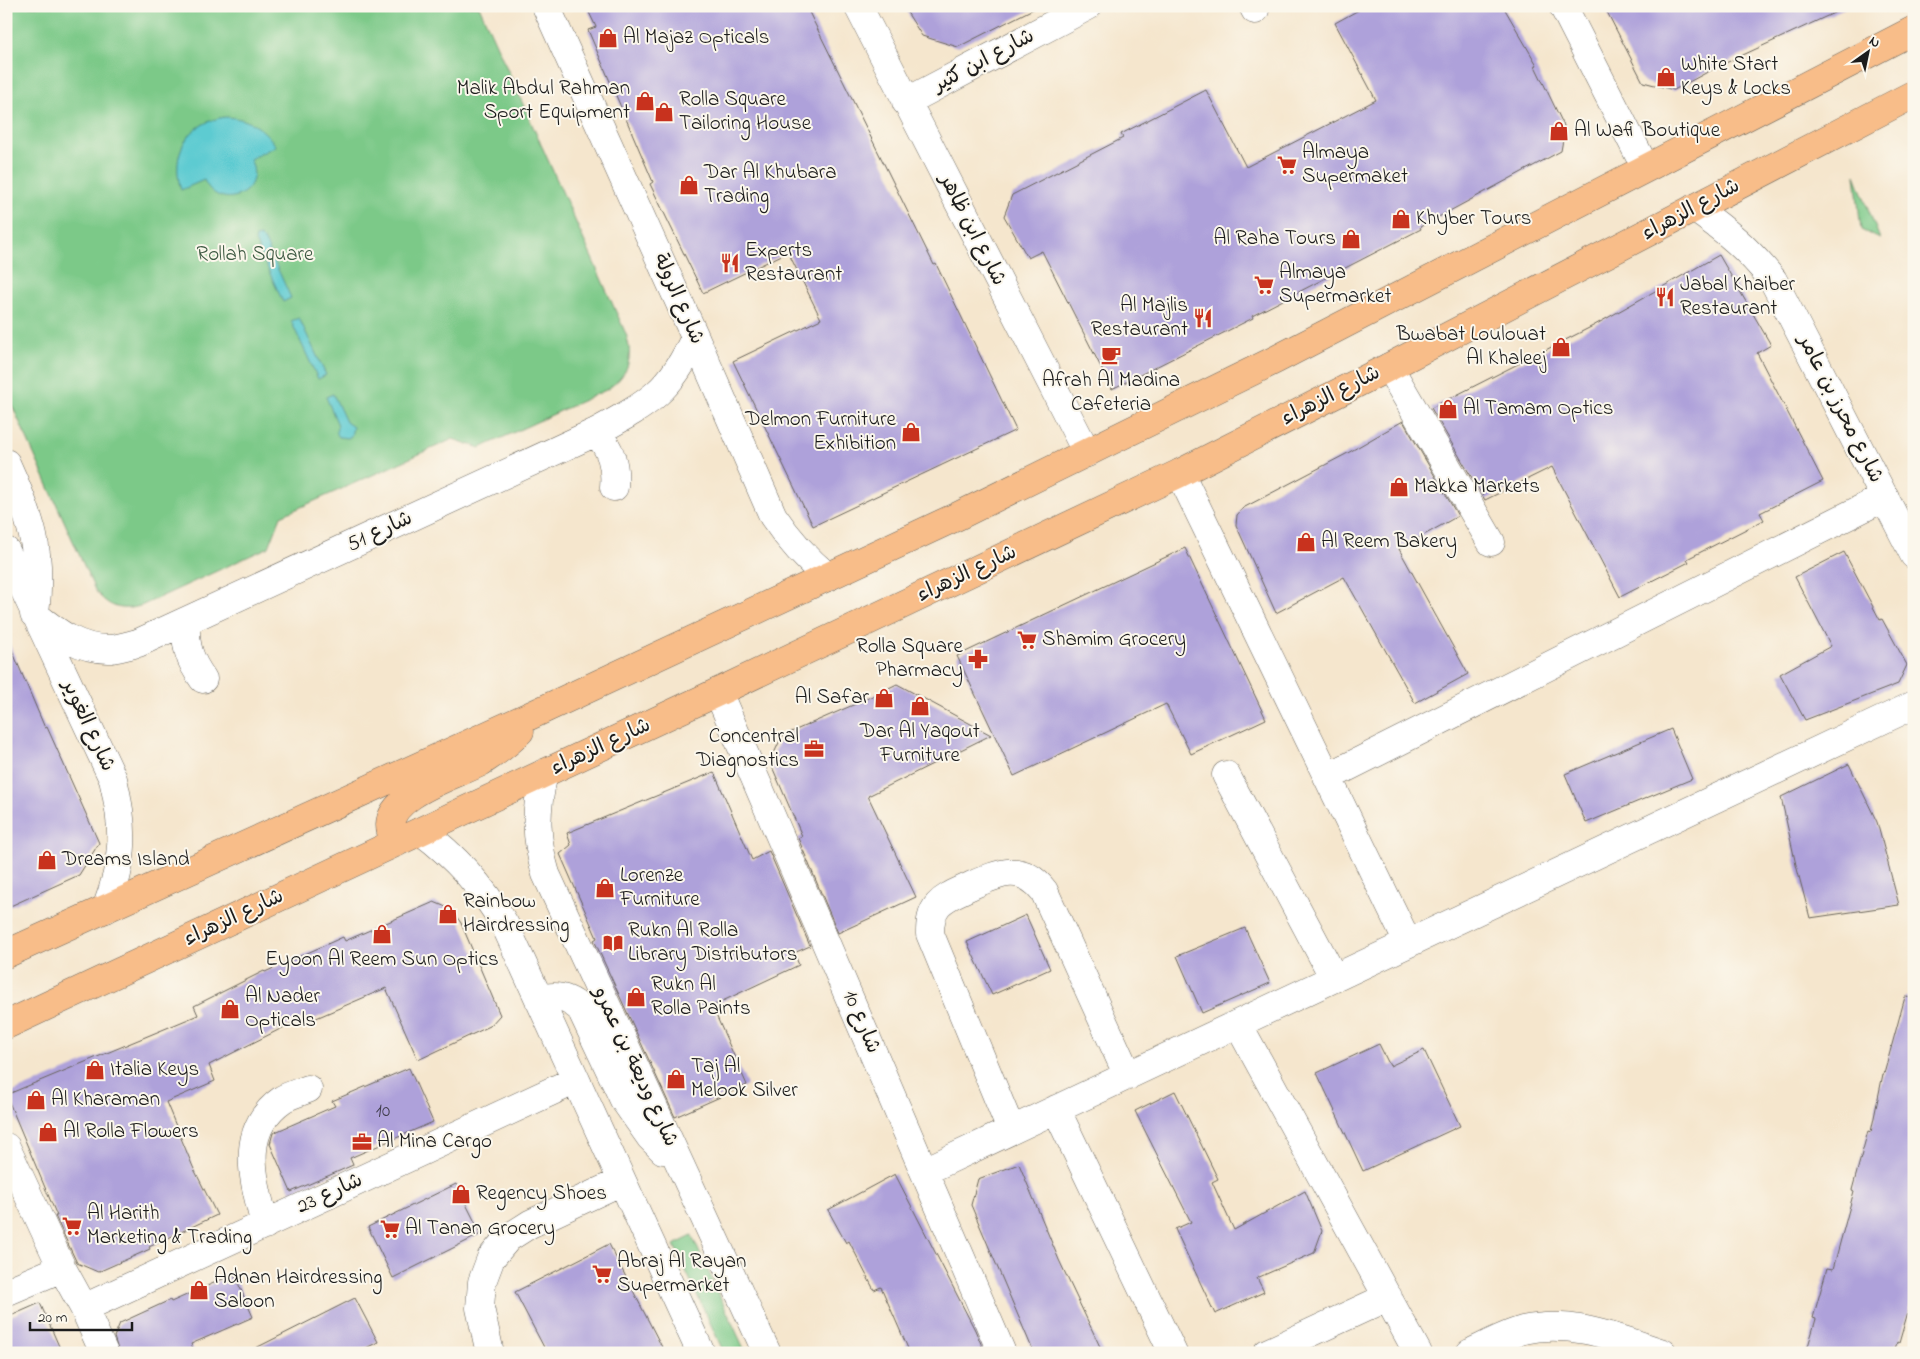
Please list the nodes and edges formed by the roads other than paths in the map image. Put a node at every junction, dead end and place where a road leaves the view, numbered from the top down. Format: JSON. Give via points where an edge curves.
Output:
{"nodes":[{"id":1,"x":546,"y":6,"type":"edge"},
{"id":2,"x":858,"y":6,"type":"edge"},
{"id":3,"x":1088,"y":6,"type":"edge"},
{"id":4,"x":1563,"y":6,"type":"edge"},
{"id":5,"x":1914,"y":30,"type":"edge"},
{"id":6,"x":1914,"y":94,"type":"edge"},
{"id":7,"x":906,"y":102,"type":"junction"},
{"id":8,"x":1645,"y":168,"type":"junction"},
{"id":9,"x":1694,"y":208,"type":"junction"},
{"id":10,"x":695,"y":337,"type":"junction"},
{"id":11,"x":1389,"y":367,"type":"junction"},
{"id":12,"x":596,"y":432,"type":"junction"},
{"id":13,"x":1088,"y":453,"type":"junction"},
{"id":14,"x":6,"y":462,"type":"edge"},
{"id":15,"x":1180,"y":472,"type":"junction"},
{"id":16,"x":614,"y":488,"type":"dead end"},
{"id":17,"x":1885,"y":497,"type":"junction"},
{"id":18,"x":1491,"y":542,"type":"dead end"},
{"id":19,"x":6,"y":551,"type":"edge"},
{"id":20,"x":1914,"y":555,"type":"edge"},
{"id":21,"x":828,"y":578,"type":"junction"},
{"id":22,"x":34,"y":614,"type":"junction"},
{"id":23,"x":186,"y":622,"type":"junction"},
{"id":24,"x":203,"y":679,"type":"dead end"},
{"id":25,"x":718,"y":692,"type":"junction"},
{"id":26,"x":1914,"y":705,"type":"edge"},
{"id":27,"x":536,"y":713,"type":"junction"},
{"id":28,"x":544,"y":773,"type":"junction"},
{"id":29,"x":1226,"y":775,"type":"dead end"},
{"id":30,"x":1328,"y":777,"type":"junction"},
{"id":31,"x":421,"y":831,"type":"junction"},
{"id":32,"x":396,"y":843,"type":"junction"},
{"id":33,"x":106,"y":909,"type":"junction"},
{"id":34,"x":1408,"y":943,"type":"junction"},
{"id":35,"x":6,"y":954,"type":"edge"},
{"id":36,"x":1334,"y":978,"type":"junction"},
{"id":37,"x":539,"y":1000,"type":"junction"},
{"id":38,"x":6,"y":1024,"type":"edge"},
{"id":39,"x":1238,"y":1024,"type":"junction"},
{"id":40,"x":1128,"y":1076,"type":"junction"},
{"id":41,"x":576,"y":1080,"type":"junction"},
{"id":42,"x":308,"y":1089,"type":"dead end"},
{"id":43,"x":1056,"y":1109,"type":"junction"},
{"id":44,"x":1011,"y":1130,"type":"junction"},
{"id":45,"x":6,"y":1147,"type":"edge"},
{"id":46,"x":682,"y":1169,"type":"junction"},
{"id":47,"x":925,"y":1171,"type":"junction"},
{"id":48,"x":622,"y":1181,"type":"junction"},
{"id":49,"x":265,"y":1225,"type":"junction"},
{"id":50,"x":62,"y":1268,"type":"junction"},
{"id":51,"x":6,"y":1292,"type":"edge"},
{"id":52,"x":1388,"y":1297,"type":"junction"},
{"id":53,"x":84,"y":1308,"type":"junction"},
{"id":54,"x":104,"y":1353,"type":"edge"},
{"id":55,"x":490,"y":1353,"type":"edge"},
{"id":56,"x":701,"y":1353,"type":"edge"},
{"id":57,"x":768,"y":1353,"type":"edge"},
{"id":58,"x":1002,"y":1353,"type":"edge"},
{"id":59,"x":1173,"y":1353,"type":"edge"},
{"id":60,"x":1267,"y":1353,"type":"edge"},
{"id":61,"x":1418,"y":1353,"type":"edge"},
{"id":62,"x":1470,"y":1353,"type":"edge"},
{"id":63,"x":1663,"y":1353,"type":"edge"}],
"edges":[{"from":1,"to":10,"type":"street","name":"شارع الرولة"},
{"from":2,"to":7,"type":"street","name":"شارع ابن ظاهر"},
{"from":3,"to":7,"type":"street","name":"شارع ابن كثير"},
{"from":4,"to":8,"type":"street"},
{"from":5,"to":8,"type":"main road"},
{"from":6,"to":9,"type":"main road","name":"شارع الزهراء"},
{"from":7,"to":13,"type":"street","name":"شارع ابن ظاهر"},
{"from":8,"to":13,"type":"main road"},
{"from":9,"to":11,"type":"main road","name":"شارع الزهراء"},
{"from":9,"to":17,"type":"street","name":"شارع محرز بن عامر","via":[[1727,231],[1773,280]]},
{"from":10,"to":12,"type":"street","name":"شارع 51","via":[[678,371],[666,386],[636,410]]},
{"from":10,"to":21,"type":"street","name":"شارع الرولة","via":[[773,516],[807,560]]},
{"from":11,"to":15,"type":"main road","name":"شارع الزهراء"},
{"from":11,"to":18,"type":"street"},
{"from":12,"to":16,"type":"street","via":[[612,457]]},
{"from":12,"to":23,"type":"street","name":"شارع 51"},
{"from":13,"to":21,"type":"main road"},
{"from":14,"to":22,"type":"street","via":[[24,502],[36,546],[38,569]]},
{"from":15,"to":25,"type":"main road","name":"شارع الزهراء"},
{"from":15,"to":30,"type":"street"},
{"from":17,"to":20,"type":"street","name":"شارع محرز بن عامر"},
{"from":17,"to":30,"type":"street"},
{"from":19,"to":22,"type":"street","name":"شارع الغوير"},
{"from":21,"to":27,"type":"main road"},
{"from":22,"to":23,"type":"street","name":"شارع 51","via":[[57,634],[82,645],[110,649],[138,644]]},
{"from":22,"to":33,"type":"street","name":"شارع الغوير","via":[[113,779],[122,831],[121,858],[116,884]]},
{"from":23,"to":24,"type":"street","via":[[188,652]]},
{"from":25,"to":28,"type":"main road","name":"شارع الزهراء"},
{"from":25,"to":47,"type":"street","name":"شارع 10"},
{"from":26,"to":34,"type":"street"},
{"from":27,"to":32,"type":"main road","via":[[493,754],[399,805],[390,825]]},
{"from":27,"to":33,"type":"main road"},
{"from":28,"to":31,"type":"main road","name":"شارع الزهراء"},
{"from":28,"to":46,"type":"street","name":"شارع وديعة بن عمرو","via":[[536,826],[546,874]]},
{"from":29,"to":36,"type":"street"},
{"from":30,"to":34,"type":"street"},
{"from":31,"to":32,"type":"main road","name":"شارع الزهراء"},
{"from":31,"to":37,"type":"street","via":[[460,863],[492,903]]},
{"from":32,"to":38,"type":"main road","name":"شارع الزهراء"},
{"from":33,"to":35,"type":"main road"},
{"from":34,"to":36,"type":"street"},
{"from":36,"to":39,"type":"street"},
{"from":37,"to":41,"type":"street"},
{"from":37,"to":46,"type":"street","via":[[557,996],[581,1009],[624,1100],[650,1137]]},
{"from":39,"to":40,"type":"street"},
{"from":39,"to":52,"type":"street"},
{"from":40,"to":43,"type":"street"},
{"from":40,"to":44,"type":"street","via":[[1038,883],[1020,873],[999,873],[951,895],[933,913],[930,934]]},
{"from":41,"to":48,"type":"street"},
{"from":41,"to":49,"type":"street","name":"شارع 23"},
{"from":42,"to":49,"type":"street","via":[[284,1099],[264,1117],[253,1142],[252,1169]]},
{"from":43,"to":44,"type":"street"},
{"from":43,"to":59,"type":"street"},
{"from":44,"to":47,"type":"street"},
{"from":45,"to":50,"type":"street"},
{"from":46,"to":57,"type":"street","name":"شارع وديعة بن عمرو"},
{"from":47,"to":58,"type":"street","name":"شارع 10"},
{"from":48,"to":55,"type":"street","via":[[530,1224],[508,1238],[491,1258],[482,1282],[480,1308]]},
{"from":48,"to":56,"type":"street"},
{"from":49,"to":53,"type":"street","name":"شارع 23"},
{"from":50,"to":51,"type":"street"},
{"from":50,"to":53,"type":"street"},
{"from":52,"to":60,"type":"street"},
{"from":52,"to":61,"type":"street"},
{"from":53,"to":54,"type":"street"},
{"from":62,"to":63,"type":"street","via":[[1522,1331],[1563,1326],[1590,1330]]}]}
